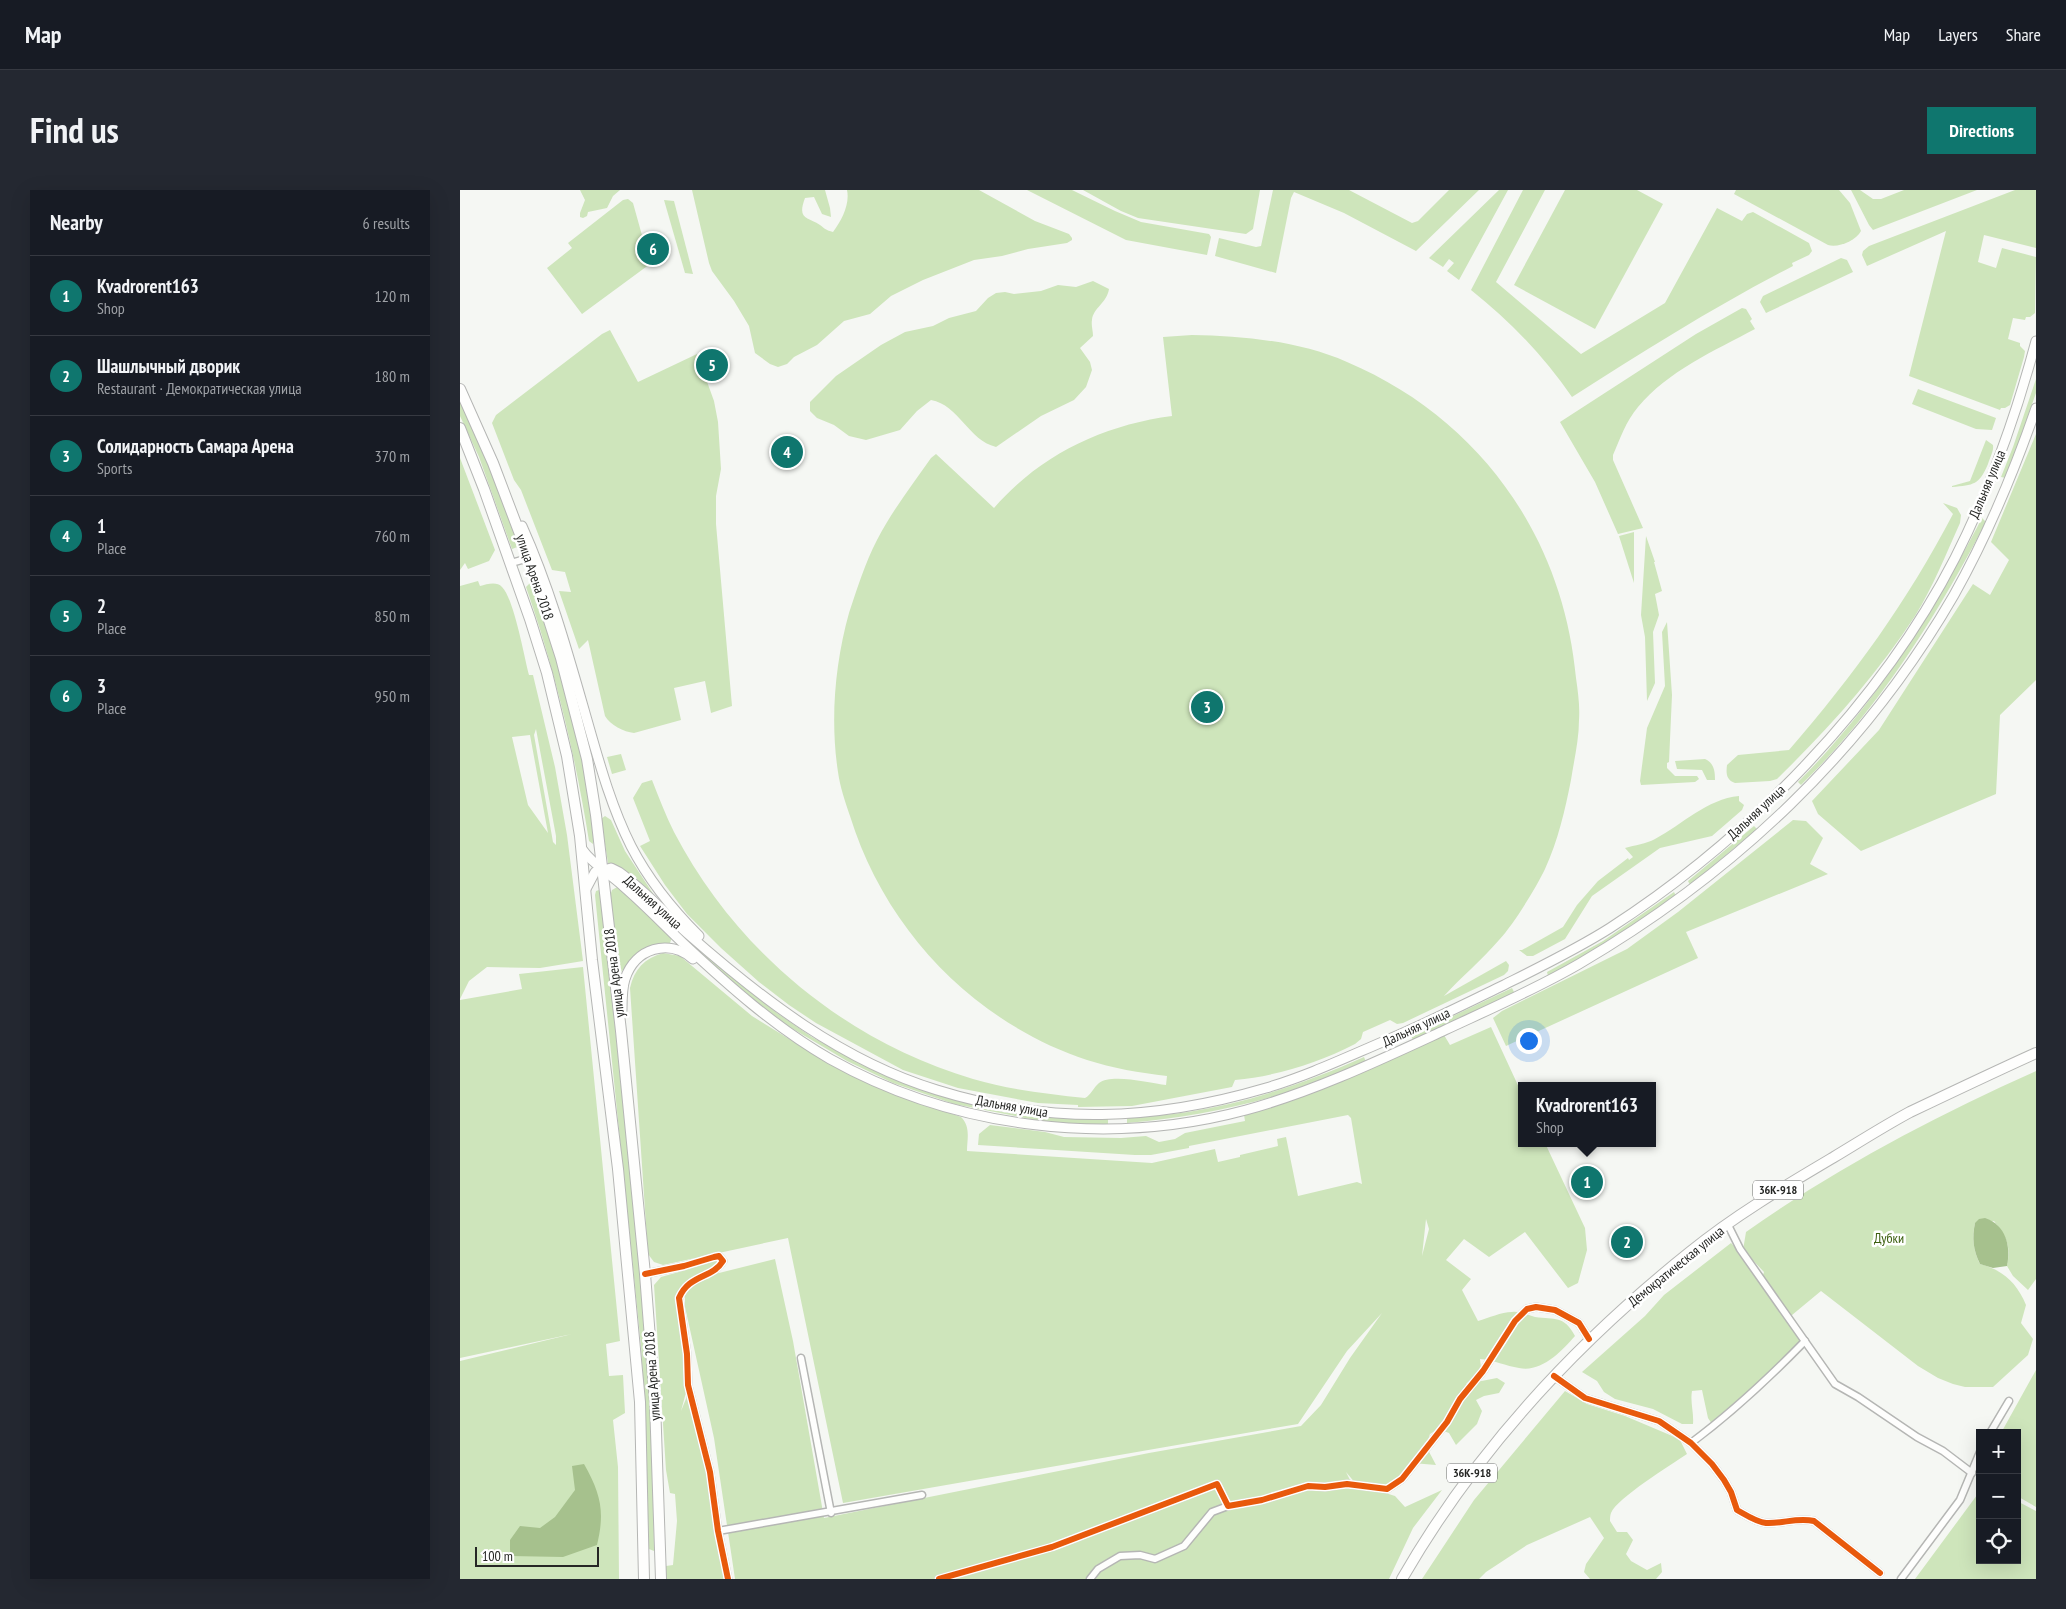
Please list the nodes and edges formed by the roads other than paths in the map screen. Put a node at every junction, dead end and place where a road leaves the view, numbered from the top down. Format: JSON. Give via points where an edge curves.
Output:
{"nodes":[{"id":1,"x":2036,"y":341,"type":"edge"},
{"id":2,"x":460,"y":389,"type":"edge"},
{"id":3,"x":2036,"y":408,"type":"edge"},
{"id":4,"x":460,"y":428,"type":"edge"},
{"id":5,"x":493,"y":463,"type":"junction"},
{"id":6,"x":1980,"y":504,"type":"junction"},
{"id":7,"x":1996,"y":511,"type":"junction"},
{"id":8,"x":529,"y":558,"type":"junction"},
{"id":9,"x":511,"y":563,"type":"junction"},
{"id":10,"x":1769,"y":801,"type":"junction"},
{"id":11,"x":1782,"y":814,"type":"junction"},
{"id":12,"x":582,"y":849,"type":"junction"},
{"id":13,"x":602,"y":869,"type":"junction"},
{"id":14,"x":1677,"y":881,"type":"junction"},
{"id":15,"x":586,"y":889,"type":"junction"},
{"id":16,"x":1685,"y":894,"type":"junction"},
{"id":17,"x":1525,"y":974,"type":"junction"},
{"id":18,"x":738,"y":976,"type":"junction"},
{"id":19,"x":1532,"y":988,"type":"junction"},
{"id":20,"x":768,"y":1017,"type":"junction"},
{"id":21,"x":621,"y":1031,"type":"junction"},
{"id":22,"x":1382,"y":1042,"type":"junction"},
{"id":23,"x":2036,"y":1053,"type":"edge"},
{"id":24,"x":1388,"y":1057,"type":"junction"},
{"id":25,"x":1116,"y":1115,"type":"junction"},
{"id":26,"x":1117,"y":1128,"type":"junction"},
{"id":27,"x":1728,"y":1225,"type":"junction"},
{"id":28,"x":645,"y":1274,"type":"junction"},
{"id":29,"x":1589,"y":1339,"type":"junction"},
{"id":30,"x":1806,"y":1341,"type":"junction"},
{"id":31,"x":801,"y":1358,"type":"dead end"},
{"id":32,"x":1554,"y":1376,"type":"junction"},
{"id":33,"x":2009,"y":1401,"type":"dead end"},
{"id":34,"x":1992,"y":1429,"type":"edge"},
{"id":35,"x":1692,"y":1443,"type":"junction"},
{"id":36,"x":1976,"y":1462,"type":"edge"},
{"id":37,"x":1972,"y":1473,"type":"junction"},
{"id":38,"x":922,"y":1495,"type":"dead end"},
{"id":39,"x":1228,"y":1506,"type":"junction"},
{"id":40,"x":831,"y":1513,"type":"junction"},
{"id":41,"x":718,"y":1532,"type":"junction"},
{"id":42,"x":1880,"y":1573,"type":"dead end"},
{"id":43,"x":644,"y":1579,"type":"edge"},
{"id":44,"x":660,"y":1579,"type":"edge"},
{"id":45,"x":728,"y":1579,"type":"edge"},
{"id":46,"x":939,"y":1579,"type":"edge"},
{"id":47,"x":1090,"y":1579,"type":"edge"},
{"id":48,"x":1402,"y":1579,"type":"edge"},
{"id":49,"x":1901,"y":1579,"type":"edge"}],
"edges":[{"from":1,"to":6,"type":"main road","name":"Дальняя улица","via":[[2010,428]]},
{"from":2,"to":5,"type":"main road","name":"улица Арена 2018"},
{"from":3,"to":7,"type":"main road","name":"Дальняя улица"},
{"from":4,"to":9,"type":"main road","name":"улица Арена 2018"},
{"from":5,"to":8,"type":"main road","name":"улица Арена 2018"},
{"from":5,"to":18,"type":"main road","via":[[556,614],[609,792],[632,847],[662,894]]},
{"from":6,"to":7,"type":"main road"},
{"from":6,"to":10,"type":"main road","name":"Дальняя улица","via":[[1941,583],[1897,653],[1809,761]]},
{"from":7,"to":11,"type":"main road","name":"Дальняя улица","via":[[1952,599],[1892,688],[1823,773]]},
{"from":8,"to":9,"type":"street"},
{"from":8,"to":13,"type":"main road","name":"улица Арена 2018","via":[[561,658],[587,759]]},
{"from":9,"to":12,"type":"main road","name":"улица Арена 2018","via":[[547,672],[567,756]]},
{"from":10,"to":11,"type":"main road"},
{"from":10,"to":14,"type":"main road","name":"Дальняя улица"},
{"from":11,"to":16,"type":"main road","name":"Дальняя улица","via":[[1726,864]]},
{"from":12,"to":13,"type":"main road"},
{"from":12,"to":15,"type":"main road","name":"улица Арена 2018"},
{"from":13,"to":15,"type":"main road","via":[[595,872]]},
{"from":13,"to":18,"type":"main road","name":"Дальняя улица","via":[[611,868],[629,879]]},
{"from":13,"to":20,"type":"main road","name":"Дальняя улица"},
{"from":13,"to":21,"type":"main road","name":"улица Арена 2018"},
{"from":14,"to":16,"type":"main road"},
{"from":14,"to":17,"type":"main road","name":"Дальняя улица","via":[[1610,928]]},
{"from":15,"to":43,"type":"main road","name":"улица Арена 2018","via":[[618,1169],[640,1402]]},
{"from":16,"to":19,"type":"main road","name":"Дальняя улица","via":[[1585,960]]},
{"from":17,"to":19,"type":"main road"},
{"from":17,"to":22,"type":"main road","name":"Дальняя улица"},
{"from":18,"to":25,"type":"main road","name":"Дальняя улица","via":[[802,1024],[894,1075],[939,1091],[1017,1110]]},
{"from":19,"to":24,"type":"main road","name":"Дальняя улица"},
{"from":20,"to":21,"type":"main road","via":[[742,1002],[686,953],[664,947],[645,953],[630,967],[623,990]]},
{"from":20,"to":26,"type":"main road","name":"Дальняя улица","via":[[827,1057],[907,1094],[976,1114],[1018,1122],[1082,1129]]},
{"from":21,"to":28,"type":"main road","name":"улица Арена 2018"},
{"from":22,"to":24,"type":"main road"},
{"from":22,"to":25,"type":"main road","name":"Дальняя улица","via":[[1269,1087],[1178,1108]]},
{"from":23,"to":27,"type":"main road","name":"Демократическая улица","number":"36К-918","via":[[1908,1113],[1776,1191]]},
{"from":24,"to":26,"type":"main road","name":"Дальняя улица","via":[[1334,1081],[1247,1110],[1167,1125]]},
{"from":25,"to":26,"type":"main road"},
{"from":27,"to":29,"type":"main road","name":"Демократическая улица","number":"36К-918","via":[[1691,1251]]},
{"from":27,"to":30,"type":"street","via":[[1740,1249]]},
{"from":28,"to":41,"type":"street","via":[[719,1256],[723,1261],[716,1270],[689,1283],[679,1298],[688,1384],[710,1472]]},
{"from":28,"to":44,"type":"main road","name":"улица Арена 2018","via":[[654,1402]]},
{"from":29,"to":32,"type":"main road","name":"Демократическая улица","number":"36К-918"},
{"from":29,"to":39,"type":"street","via":[[1579,1322],[1555,1310],[1527,1309],[1514,1321],[1484,1371],[1460,1399],[1447,1422],[1402,1479],[1387,1489],[1348,1484],[1325,1488],[1308,1486]]},
{"from":30,"to":35,"type":"street","via":[[1763,1385]]},
{"from":30,"to":37,"type":"street","via":[[1835,1384],[1943,1451]]},
{"from":31,"to":40,"type":"street"},
{"from":32,"to":35,"type":"street","via":[[1585,1398],[1659,1421]]},
{"from":32,"to":48,"type":"main road","name":"Демократическая улица","number":"36К-918","via":[[1471,1473]]},
{"from":33,"to":34,"type":"street"},
{"from":35,"to":42,"type":"street","via":[[1724,1480],[1737,1510],[1766,1523],[1803,1518],[1814,1521]]},
{"from":36,"to":37,"type":"street"},
{"from":37,"to":49,"type":"street","via":[[1960,1500]]},
{"from":38,"to":40,"type":"street"},
{"from":39,"to":46,"type":"street","via":[[1216,1484],[1052,1546]]},
{"from":39,"to":47,"type":"street","via":[[1212,1512],[1184,1546],[1155,1559],[1140,1555],[1120,1556]]},
{"from":40,"to":41,"type":"street"},
{"from":41,"to":45,"type":"street"}]}
